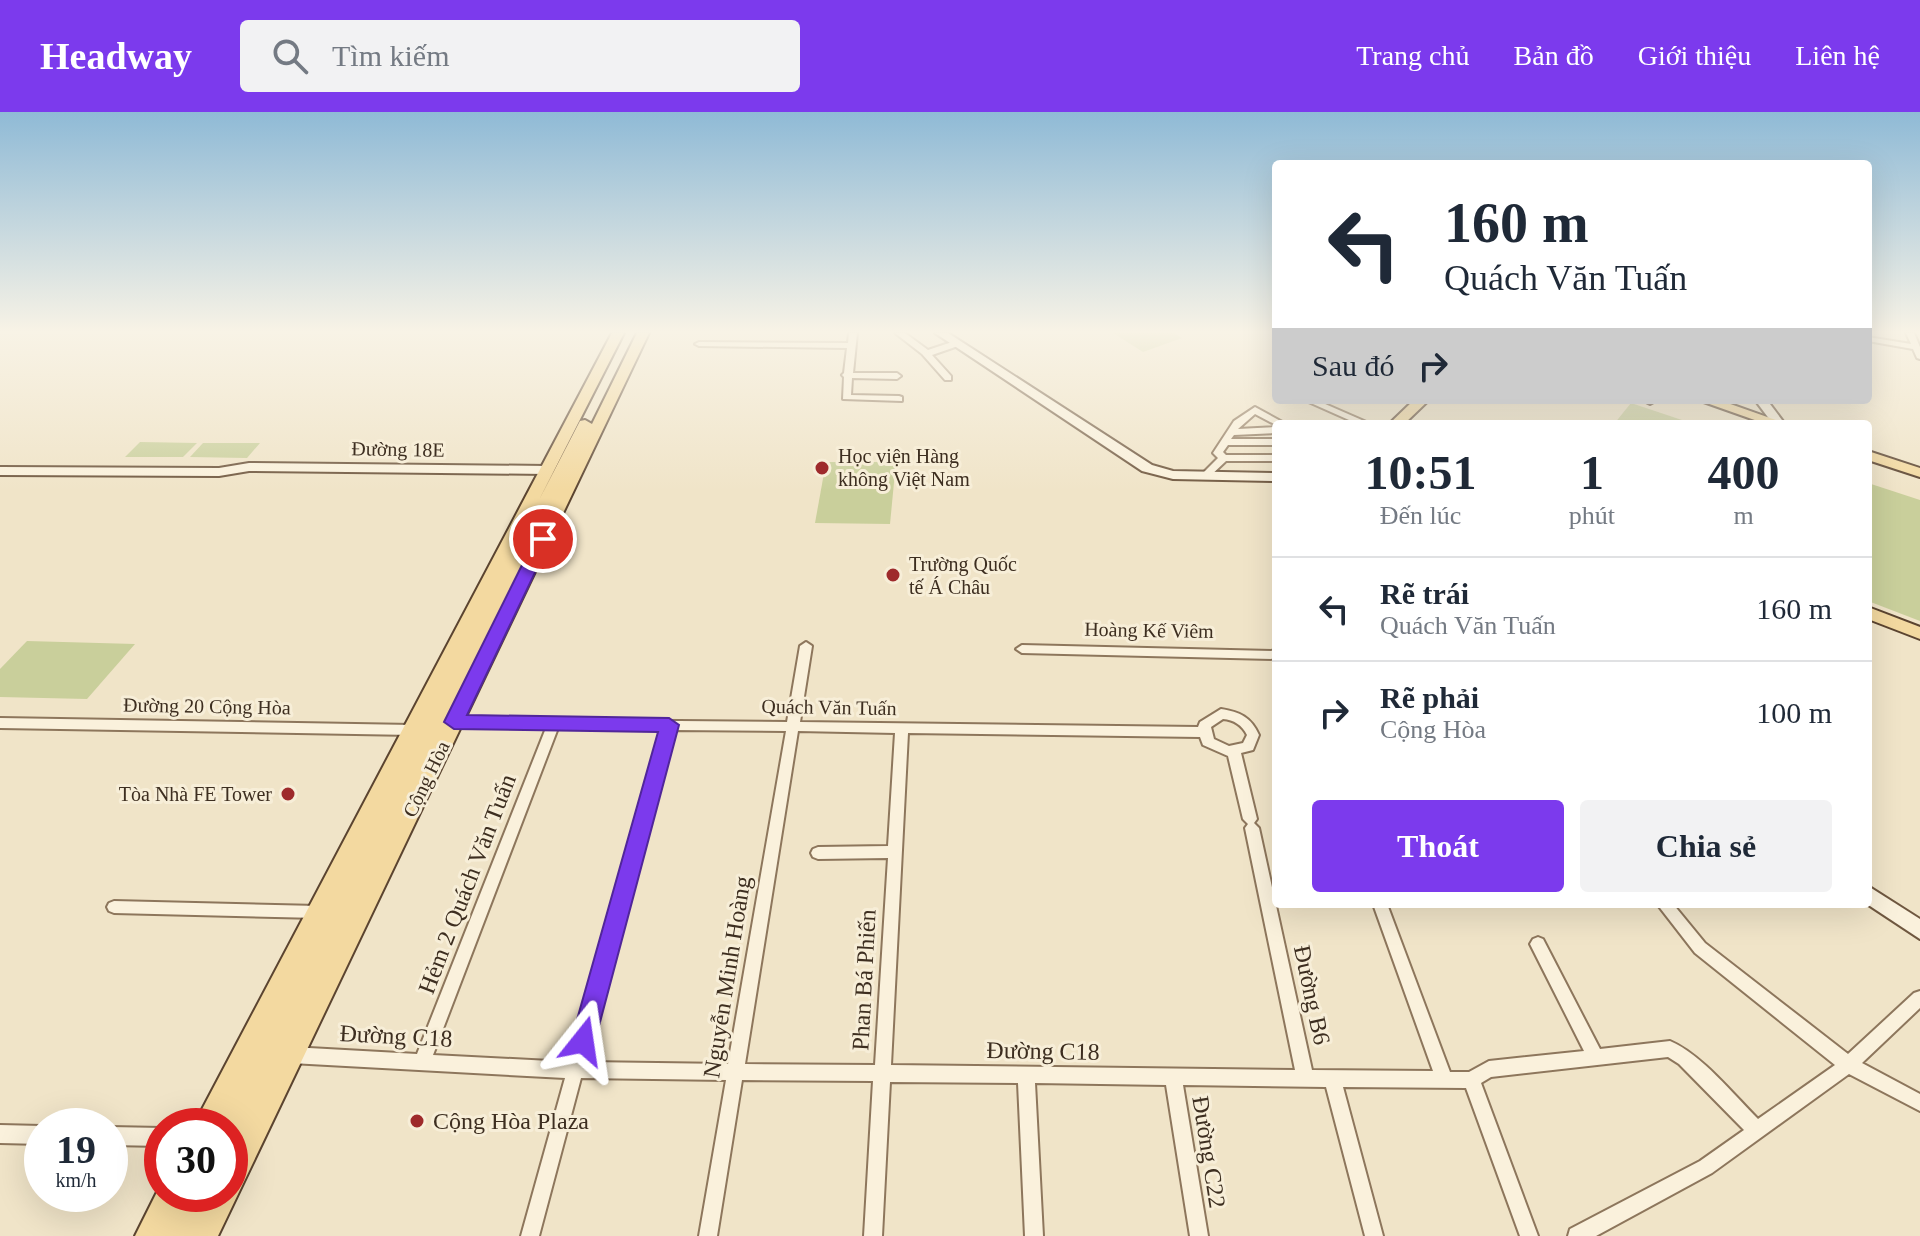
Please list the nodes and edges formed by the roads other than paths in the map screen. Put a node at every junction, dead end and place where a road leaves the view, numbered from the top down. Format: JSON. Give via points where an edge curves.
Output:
{"nodes":[{"id":1,"x":597,"y":385,"type":"edge"},
{"id":2,"x":604,"y":385,"type":"edge"},
{"id":3,"x":612,"y":385,"type":"edge"},
{"id":4,"x":846,"y":385,"type":"edge"},
{"id":5,"x":1018,"y":385,"type":"edge"},
{"id":6,"x":899,"y":399,"type":"dead end"},
{"id":7,"x":1318,"y":404,"type":"edge"},
{"id":8,"x":1418,"y":404,"type":"edge"},
{"id":9,"x":1718,"y":404,"type":"edge"},
{"id":10,"x":1764,"y":404,"type":"edge"},
{"id":11,"x":1274,"y":420,"type":"edge"},
{"id":12,"x":1356,"y":420,"type":"edge"},
{"id":13,"x":1400,"y":420,"type":"edge"},
{"id":14,"x":1768,"y":420,"type":"edge"},
{"id":15,"x":1777,"y":420,"type":"edge"},
{"id":16,"x":1272,"y":430,"type":"edge"},
{"id":17,"x":1231,"y":432,"type":"junction"},
{"id":18,"x":1224,"y":442,"type":"junction"},
{"id":19,"x":1272,"y":442,"type":"edge"},
{"id":20,"x":1872,"y":450,"type":"edge"},
{"id":21,"x":1872,"y":456,"type":"edge"},
{"id":22,"x":1224,"y":458,"type":"junction"},
{"id":23,"x":1272,"y":458,"type":"edge"},
{"id":24,"x":0,"y":461,"type":"edge"},
{"id":25,"x":108,"y":461,"type":"junction"},
{"id":26,"x":1920,"y":463,"type":"edge"},
{"id":27,"x":249,"y":467,"type":"junction"},
{"id":28,"x":0,"y":471,"type":"edge"},
{"id":29,"x":97,"y":471,"type":"junction"},
{"id":30,"x":562,"y":471,"type":"junction"},
{"id":31,"x":1920,"y":473,"type":"edge"},
{"id":32,"x":1205,"y":476,"type":"junction"},
{"id":33,"x":1272,"y":477,"type":"edge"},
{"id":34,"x":1872,"y":615,"type":"edge"},
{"id":35,"x":1920,"y":633,"type":"edge"},
{"id":36,"x":806,"y":646,"type":"dead end"},
{"id":37,"x":1022,"y":649,"type":"dead end"},
{"id":38,"x":1272,"y":655,"type":"edge"},
{"id":39,"x":454,"y":722,"type":"junction"},
{"id":40,"x":0,"y":723,"type":"edge"},
{"id":41,"x":554,"y":723,"type":"junction"},
{"id":42,"x":669,"y":725,"type":"junction"},
{"id":43,"x":793,"y":726,"type":"junction"},
{"id":44,"x":902,"y":728,"type":"junction"},
{"id":45,"x":413,"y":730,"type":"junction"},
{"id":46,"x":1203,"y":732,"type":"junction"},
{"id":47,"x":1234,"y":752,"type":"junction"},
{"id":48,"x":895,"y":852,"type":"junction"},
{"id":49,"x":818,"y":853,"type":"dead end"},
{"id":50,"x":1872,"y":897,"type":"edge"},
{"id":51,"x":114,"y":907,"type":"dead end"},
{"id":52,"x":1381,"y":908,"type":"edge"},
{"id":53,"x":1667,"y":908,"type":"edge"},
{"id":54,"x":318,"y":912,"type":"junction"},
{"id":55,"x":1920,"y":930,"type":"edge"},
{"id":56,"x":1538,"y":944,"type":"dead end"},
{"id":57,"x":1920,"y":998,"type":"edge"},
{"id":58,"x":291,"y":1055,"type":"junction"},
{"id":59,"x":1596,"y":1058,"type":"junction"},
{"id":60,"x":422,"y":1061,"type":"junction"},
{"id":61,"x":1848,"y":1065,"type":"junction"},
{"id":62,"x":575,"y":1070,"type":"junction"},
{"id":63,"x":736,"y":1071,"type":"junction"},
{"id":64,"x":882,"y":1073,"type":"junction"},
{"id":65,"x":1026,"y":1075,"type":"junction"},
{"id":66,"x":1173,"y":1076,"type":"junction"},
{"id":67,"x":1305,"y":1078,"type":"junction"},
{"id":68,"x":1332,"y":1078,"type":"junction"},
{"id":69,"x":1444,"y":1079,"type":"junction"},
{"id":70,"x":1471,"y":1080,"type":"junction"},
{"id":71,"x":1920,"y":1103,"type":"edge"},
{"id":72,"x":216,"y":1108,"type":"edge"},
{"id":73,"x":241,"y":1108,"type":"edge"},
{"id":74,"x":1757,"y":1131,"type":"junction"},
{"id":75,"x":0,"y":1134,"type":"edge"},
{"id":76,"x":24,"y":1135,"type":"edge"},
{"id":77,"x":248,"y":1145,"type":"edge"},
{"id":78,"x":162,"y":1212,"type":"edge"},
{"id":79,"x":188,"y":1212,"type":"edge"},
{"id":80,"x":215,"y":1212,"type":"edge"},
{"id":81,"x":149,"y":1236,"type":"edge"},
{"id":82,"x":176,"y":1236,"type":"edge"},
{"id":83,"x":204,"y":1236,"type":"edge"},
{"id":84,"x":530,"y":1236,"type":"edge"},
{"id":85,"x":708,"y":1236,"type":"edge"},
{"id":86,"x":873,"y":1236,"type":"edge"},
{"id":87,"x":1034,"y":1236,"type":"edge"},
{"id":88,"x":1199,"y":1236,"type":"edge"},
{"id":89,"x":1374,"y":1236,"type":"edge"},
{"id":90,"x":1529,"y":1236,"type":"edge"},
{"id":91,"x":1577,"y":1236,"type":"edge"}],
"edges":[{"from":1,"to":30,"type":"main road","name":"Cộng Hòa"},
{"from":2,"to":30,"type":"main road","name":"Cộng Hòa"},
{"from":3,"to":30,"type":"main road","name":"Cộng Hòa"},
{"from":4,"to":6,"type":"street","via":[[846,397]]},
{"from":5,"to":32,"type":"main road","via":[[1140,465],[1164,474]]},
{"from":7,"to":12,"type":"street"},
{"from":8,"to":13,"type":"main road"},
{"from":9,"to":14,"type":"main road"},
{"from":10,"to":15,"type":"main road"},
{"from":11,"to":17,"type":"street","via":[[1255,410]]},
{"from":16,"to":17,"type":"street"},
{"from":17,"to":18,"type":"street"},
{"from":18,"to":19,"type":"street"},
{"from":18,"to":22,"type":"street","via":[[1218,453]]},
{"from":20,"to":26,"type":"main road"},
{"from":21,"to":31,"type":"main road"},
{"from":22,"to":23,"type":"street"},
{"from":22,"to":32,"type":"street"},
{"from":24,"to":25,"type":"main road","name":"Đường 18E"},
{"from":25,"to":27,"type":"main road","name":"Đường 18E","via":[[228,461]]},
{"from":25,"to":29,"type":"main road"},
{"from":27,"to":29,"type":"main road","name":"Đường 18E","via":[[219,472]]},
{"from":27,"to":30,"type":"main road","name":"Đường 18E"},
{"from":28,"to":29,"type":"main road","name":"Đường 18E"},
{"from":30,"to":39,"type":"main road","name":"Cộng Hòa"},
{"from":30,"to":45,"type":"main road","name":"Cộng Hòa"},
{"from":30,"to":73,"type":"main road","name":"Cộng Hòa"},
{"from":32,"to":33,"type":"main road"},
{"from":34,"to":35,"type":"main road"},
{"from":36,"to":43,"type":"street","name":"Nguyễn Minh Hoàng"},
{"from":37,"to":38,"type":"street","name":"Hoàng Kế Viêm"},
{"from":39,"to":41,"type":"street","name":"Quách Văn Tuấn"},
{"from":39,"to":58,"type":"main road","name":"Cộng Hòa"},
{"from":40,"to":45,"type":"street","name":"Đường 20 Cộng Hòa"},
{"from":41,"to":42,"type":"street","name":"Quách Văn Tuấn"},
{"from":41,"to":60,"type":"street","name":"Hẻm 2 Quách Văn Tuấn"},
{"from":42,"to":43,"type":"street","name":"Quách Văn Tuấn"},
{"from":42,"to":62,"type":"street"},
{"from":43,"to":44,"type":"street","name":"Quách Văn Tuấn"},
{"from":43,"to":63,"type":"street","name":"Nguyễn Minh Hoàng"},
{"from":44,"to":46,"type":"street","name":"Quách Văn Tuấn"},
{"from":44,"to":48,"type":"street","name":"Phan Bá Phiến"},
{"from":45,"to":54,"type":"main road","name":"Cộng Hòa"},
{"from":46,"to":47,"type":"street","via":[[1215,747]]},
{"from":46,"to":47,"type":"street","via":[[1206,721],[1216,715],[1244,721],[1253,738],[1245,749]]},
{"from":47,"to":67,"type":"street","name":"Đường B6"},
{"from":48,"to":49,"type":"street"},
{"from":48,"to":64,"type":"street","name":"Phan Bá Phiến"},
{"from":50,"to":55,"type":"main road"},
{"from":51,"to":54,"type":"street"},
{"from":52,"to":69,"type":"street"},
{"from":53,"to":61,"type":"street","via":[[1700,948]]},
{"from":54,"to":72,"type":"main road","name":"Cộng Hòa"},
{"from":56,"to":59,"type":"street"},
{"from":57,"to":61,"type":"street"},
{"from":58,"to":60,"type":"street","name":"Đường C18"},
{"from":58,"to":77,"type":"main road","name":"Cộng Hòa"},
{"from":59,"to":70,"type":"street","name":"Đường C18","via":[[1489,1069]]},
{"from":59,"to":74,"type":"street","name":"Đường C18","via":[[1675,1050]]},
{"from":60,"to":62,"type":"street","name":"Đường C18"},
{"from":61,"to":71,"type":"street"},
{"from":61,"to":74,"type":"street"},
{"from":62,"to":63,"type":"street","name":"Đường C18"},
{"from":62,"to":84,"type":"street"},
{"from":63,"to":64,"type":"street","name":"Đường C18"},
{"from":63,"to":85,"type":"street","name":"Nguyễn Minh Hoàng"},
{"from":64,"to":65,"type":"street","name":"Đường C18"},
{"from":64,"to":86,"type":"street","name":"Phan Bá Phiến"},
{"from":65,"to":66,"type":"street","name":"Đường C18"},
{"from":65,"to":87,"type":"street"},
{"from":66,"to":67,"type":"street","name":"Đường C18"},
{"from":66,"to":88,"type":"street","name":"Đường C22"},
{"from":67,"to":68,"type":"street","name":"Đường C18"},
{"from":68,"to":69,"type":"street","name":"Đường C18"},
{"from":68,"to":89,"type":"street"},
{"from":69,"to":70,"type":"street","name":"Đường C18"},
{"from":70,"to":90,"type":"street"},
{"from":74,"to":91,"type":"street","via":[[1706,1167]]},
{"from":75,"to":76,"type":"street"},
{"from":78,"to":81,"type":"main road"},
{"from":79,"to":82,"type":"main road"},
{"from":80,"to":83,"type":"main road"}]}
